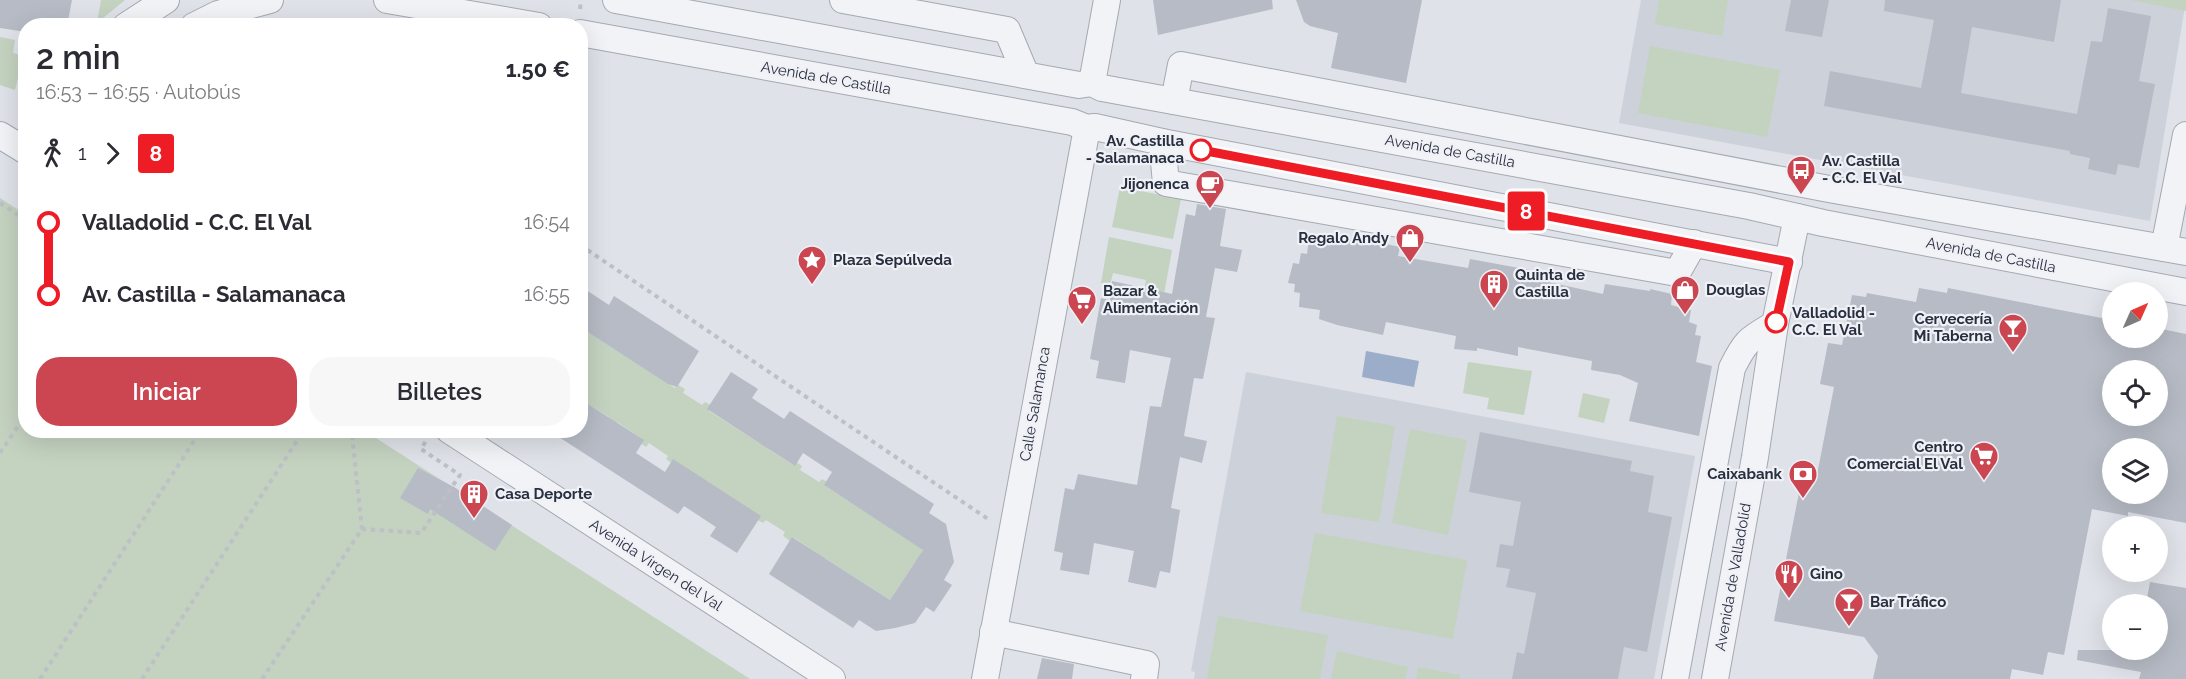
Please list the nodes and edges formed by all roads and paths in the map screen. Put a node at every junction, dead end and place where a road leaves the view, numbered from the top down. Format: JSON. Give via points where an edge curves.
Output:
{"nodes":[{"id":1,"x":166,"y":0,"type":"edge"},
{"id":2,"x":270,"y":0,"type":"edge"},
{"id":3,"x":387,"y":0,"type":"edge"},
{"id":4,"x":616,"y":0,"type":"edge"},
{"id":5,"x":843,"y":0,"type":"edge"},
{"id":6,"x":1107,"y":0,"type":"edge"},
{"id":7,"x":138,"y":18,"type":"edge"},
{"id":8,"x":210,"y":18,"type":"edge"},
{"id":9,"x":492,"y":18,"type":"edge"},
{"id":10,"x":588,"y":34,"type":"edge"},
{"id":11,"x":1026,"y":75,"type":"junction"},
{"id":12,"x":1091,"y":85,"type":"junction"},
{"id":13,"x":1174,"y":101,"type":"junction"},
{"id":14,"x":1085,"y":126,"type":"junction"},
{"id":15,"x":2186,"y":135,"type":"edge"},
{"id":16,"x":1162,"y":142,"type":"junction"},
{"id":17,"x":1829,"y":189,"type":"junction"},
{"id":18,"x":0,"y":203,"type":"edge"},
{"id":19,"x":18,"y":215,"type":"edge"},
{"id":20,"x":1797,"y":217,"type":"junction"},
{"id":21,"x":1823,"y":223,"type":"junction"},
{"id":22,"x":1694,"y":243,"type":"junction"},
{"id":23,"x":2172,"y":247,"type":"edge"},
{"id":24,"x":588,"y":250,"type":"edge"},
{"id":25,"x":1789,"y":262,"type":"junction"},
{"id":26,"x":2186,"y":292,"type":"edge"},
{"id":27,"x":1775,"y":324,"type":"junction"},
{"id":28,"x":18,"y":426,"type":"edge"},
{"id":29,"x":196,"y":438,"type":"edge"},
{"id":30,"x":299,"y":438,"type":"edge"},
{"id":31,"x":352,"y":438,"type":"edge"},
{"id":32,"x":461,"y":438,"type":"edge"},
{"id":33,"x":421,"y":449,"type":"dead end"},
{"id":34,"x":0,"y":453,"type":"edge"},
{"id":35,"x":362,"y":529,"type":"junction"},
{"id":36,"x":1012,"y":531,"type":"junction"},
{"id":37,"x":993,"y":632,"type":"junction"},
{"id":38,"x":40,"y":679,"type":"edge"},
{"id":39,"x":142,"y":679,"type":"edge"},
{"id":40,"x":262,"y":679,"type":"edge"},
{"id":41,"x":832,"y":679,"type":"edge"},
{"id":42,"x":985,"y":679,"type":"edge"},
{"id":43,"x":1144,"y":679,"type":"edge"},
{"id":44,"x":1675,"y":679,"type":"edge"},
{"id":45,"x":1715,"y":679,"type":"edge"}],
"edges":[{"from":1,"to":7,"type":"street"},
{"from":2,"to":8,"type":"street"},
{"from":3,"to":9,"type":"street"},
{"from":4,"to":11,"type":"street","name":"Avenida de Castilla"},
{"from":5,"to":11,"type":"street","via":[[1007,30]]},
{"from":6,"to":12,"type":"street"},
{"from":10,"to":14,"type":"street","name":"Avenida de Castilla"},
{"from":11,"to":12,"type":"street","name":"Avenida de Castilla"},
{"from":12,"to":13,"type":"street","name":"Avenida de Castilla"},
{"from":12,"to":14,"type":"street","via":[[1074,88],[1066,99],[1066,112]]},
{"from":12,"to":14,"type":"street","via":[[1109,98],[1111,110],[1106,121]]},
{"from":13,"to":17,"type":"street","via":[[1181,65]]},
{"from":13,"to":20,"type":"street","name":"Avenida de Castilla"},
{"from":14,"to":16,"type":"street","name":"Avenida de Castilla"},
{"from":14,"to":36,"type":"street","name":"Calle Salamanca"},
{"from":15,"to":23,"type":"street"},
{"from":16,"to":22,"type":"street","name":"Avenida de Castilla"},
{"from":16,"to":22,"type":"street","via":[[1166,183],[1677,273]]},
{"from":17,"to":21,"type":"street"},
{"from":17,"to":23,"type":"street"},
{"from":18,"to":19,"type":"path"},
{"from":20,"to":21,"type":"street","name":"Avenida de Castilla"},
{"from":20,"to":25,"type":"street"},
{"from":21,"to":26,"type":"street","name":"Avenida de Castilla"},
{"from":22,"to":25,"type":"street","name":"Avenida de Castilla"},
{"from":24,"to":36,"type":"path","via":[[976,512]]},
{"from":25,"to":27,"type":"street","name":"Avenida de Valladolid"},
{"from":27,"to":44,"type":"street","via":[[1743,346],[1732,368]]},
{"from":27,"to":45,"type":"street","name":"Avenida de Valladolid"},
{"from":28,"to":34,"type":"path"},
{"from":29,"to":38,"type":"path"},
{"from":30,"to":39,"type":"path"},
{"from":31,"to":35,"type":"path"},
{"from":32,"to":41,"type":"street","name":"Avenida Virgen del Val"},
{"from":33,"to":35,"type":"path","via":[[460,475],[421,533]]},
{"from":35,"to":40,"type":"path"},
{"from":36,"to":37,"type":"street","name":"Calle Salamanca"},
{"from":37,"to":42,"type":"street","name":"Calle Salamanca"},
{"from":37,"to":43,"type":"street","via":[[1146,664]]}]}
